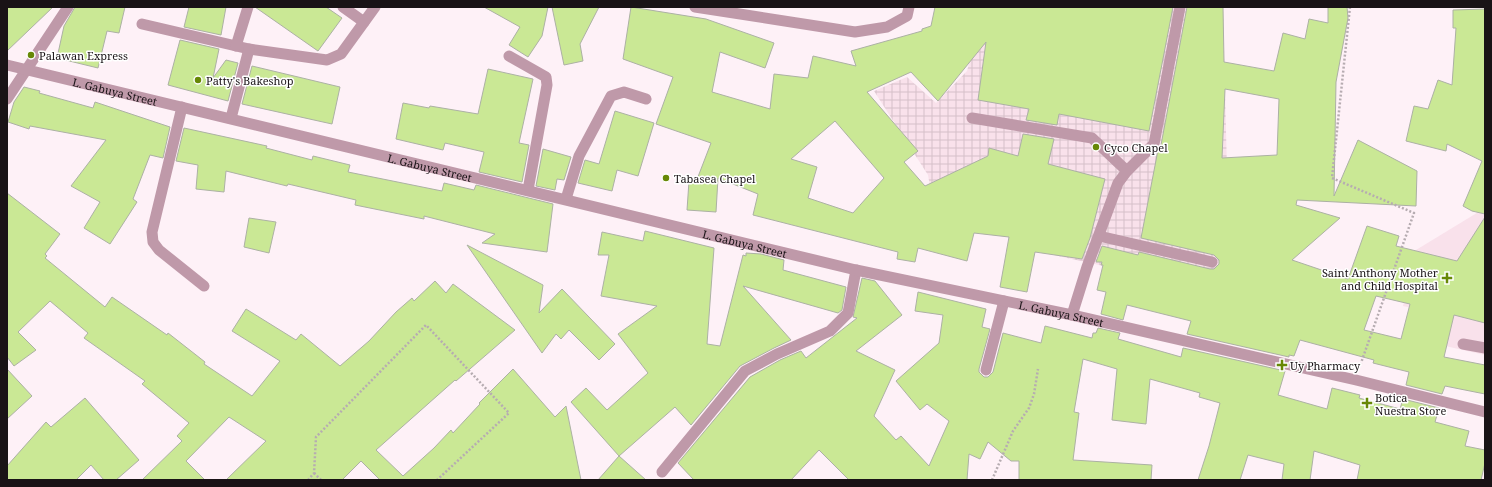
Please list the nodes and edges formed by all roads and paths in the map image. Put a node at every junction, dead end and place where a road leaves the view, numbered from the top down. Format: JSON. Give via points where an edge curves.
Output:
{"nodes":[{"id":1,"x":68,"y":7,"type":"edge"},
{"id":2,"x":248,"y":7,"type":"edge"},
{"id":3,"x":343,"y":7,"type":"edge"},
{"id":4,"x":375,"y":7,"type":"edge"},
{"id":5,"x":695,"y":7,"type":"edge"},
{"id":6,"x":909,"y":7,"type":"edge"},
{"id":7,"x":1180,"y":7,"type":"edge"},
{"id":8,"x":1350,"y":7,"type":"edge"},
{"id":9,"x":364,"y":22,"type":"junction"},
{"id":10,"x":142,"y":24,"type":"dead end"},
{"id":11,"x":236,"y":46,"type":"junction"},
{"id":12,"x":249,"y":49,"type":"junction"},
{"id":13,"x":509,"y":56,"type":"dead end"},
{"id":14,"x":7,"y":65,"type":"edge"},
{"id":15,"x":26,"y":70,"type":"junction"},
{"id":16,"x":7,"y":99,"type":"edge"},
{"id":17,"x":646,"y":99,"type":"dead end"},
{"id":18,"x":182,"y":107,"type":"junction"},
{"id":19,"x":231,"y":118,"type":"junction"},
{"id":20,"x":972,"y":118,"type":"dead end"},
{"id":21,"x":1127,"y":171,"type":"junction"},
{"id":22,"x":528,"y":190,"type":"junction"},
{"id":23,"x":566,"y":199,"type":"junction"},
{"id":24,"x":1099,"y":236,"type":"junction"},
{"id":25,"x":1212,"y":262,"type":"dead end"},
{"id":26,"x":856,"y":270,"type":"junction"},
{"id":27,"x":204,"y":286,"type":"dead end"},
{"id":28,"x":1004,"y":301,"type":"junction"},
{"id":29,"x":1072,"y":315,"type":"junction"},
{"id":30,"x":1463,"y":344,"type":"dead end"},
{"id":31,"x":1485,"y":348,"type":"edge"},
{"id":32,"x":1038,"y":368,"type":"dead end"},
{"id":33,"x":986,"y":370,"type":"dead end"},
{"id":34,"x":1356,"y":380,"type":"junction"},
{"id":35,"x":1485,"y":412,"type":"edge"},
{"id":36,"x":662,"y":472,"type":"dead end"},
{"id":37,"x":314,"y":473,"type":"junction"},
{"id":38,"x":308,"y":480,"type":"edge"},
{"id":39,"x":321,"y":480,"type":"edge"},
{"id":40,"x":437,"y":480,"type":"edge"},
{"id":41,"x":992,"y":480,"type":"edge"}],
"edges":[{"from":1,"to":15,"type":"street"},
{"from":2,"to":11,"type":"street"},
{"from":3,"to":9,"type":"street"},
{"from":4,"to":9,"type":"street"},
{"from":5,"to":6,"type":"street","via":[[855,32],[887,27],[907,16]]},
{"from":7,"to":21,"type":"street","via":[[1154,144]]},
{"from":8,"to":34,"type":"path","via":[[1332,178],[1414,213]]},
{"from":9,"to":12,"type":"street","via":[[340,54],[327,60]]},
{"from":10,"to":11,"type":"street"},
{"from":11,"to":12,"type":"street"},
{"from":12,"to":19,"type":"street"},
{"from":13,"to":22,"type":"street","via":[[546,77],[547,85]]},
{"from":14,"to":15,"type":"street","name":"L. Gabuya Street"},
{"from":15,"to":16,"type":"street"},
{"from":15,"to":18,"type":"street","name":"L. Gabuya Street"},
{"from":17,"to":23,"type":"street","via":[[624,92],[611,96],[579,156]]},
{"from":18,"to":19,"type":"street","name":"L. Gabuya Street"},
{"from":18,"to":27,"type":"street","via":[[152,232],[153,242]]},
{"from":19,"to":22,"type":"street","name":"L. Gabuya Street"},
{"from":20,"to":21,"type":"street","via":[[1092,138]]},
{"from":21,"to":24,"type":"street","via":[[1118,183]]},
{"from":22,"to":23,"type":"street","name":"L. Gabuya Street"},
{"from":23,"to":26,"type":"street","name":"L. Gabuya Street"},
{"from":24,"to":25,"type":"street"},
{"from":24,"to":29,"type":"street"},
{"from":26,"to":28,"type":"street","name":"L. Gabuya Street"},
{"from":26,"to":36,"type":"street","via":[[848,313],[830,331],[746,370]]},
{"from":28,"to":29,"type":"street","name":"L. Gabuya Street"},
{"from":28,"to":33,"type":"street"},
{"from":29,"to":34,"type":"street","name":"L. Gabuya Street"},
{"from":30,"to":31,"type":"street"},
{"from":32,"to":41,"type":"path","via":[[1029,408],[1013,431]]},
{"from":34,"to":35,"type":"street","name":"L. Gabuya Street"},
{"from":37,"to":38,"type":"path"},
{"from":37,"to":39,"type":"path"},
{"from":37,"to":40,"type":"path","via":[[316,438],[426,325],[509,414]]}]}
